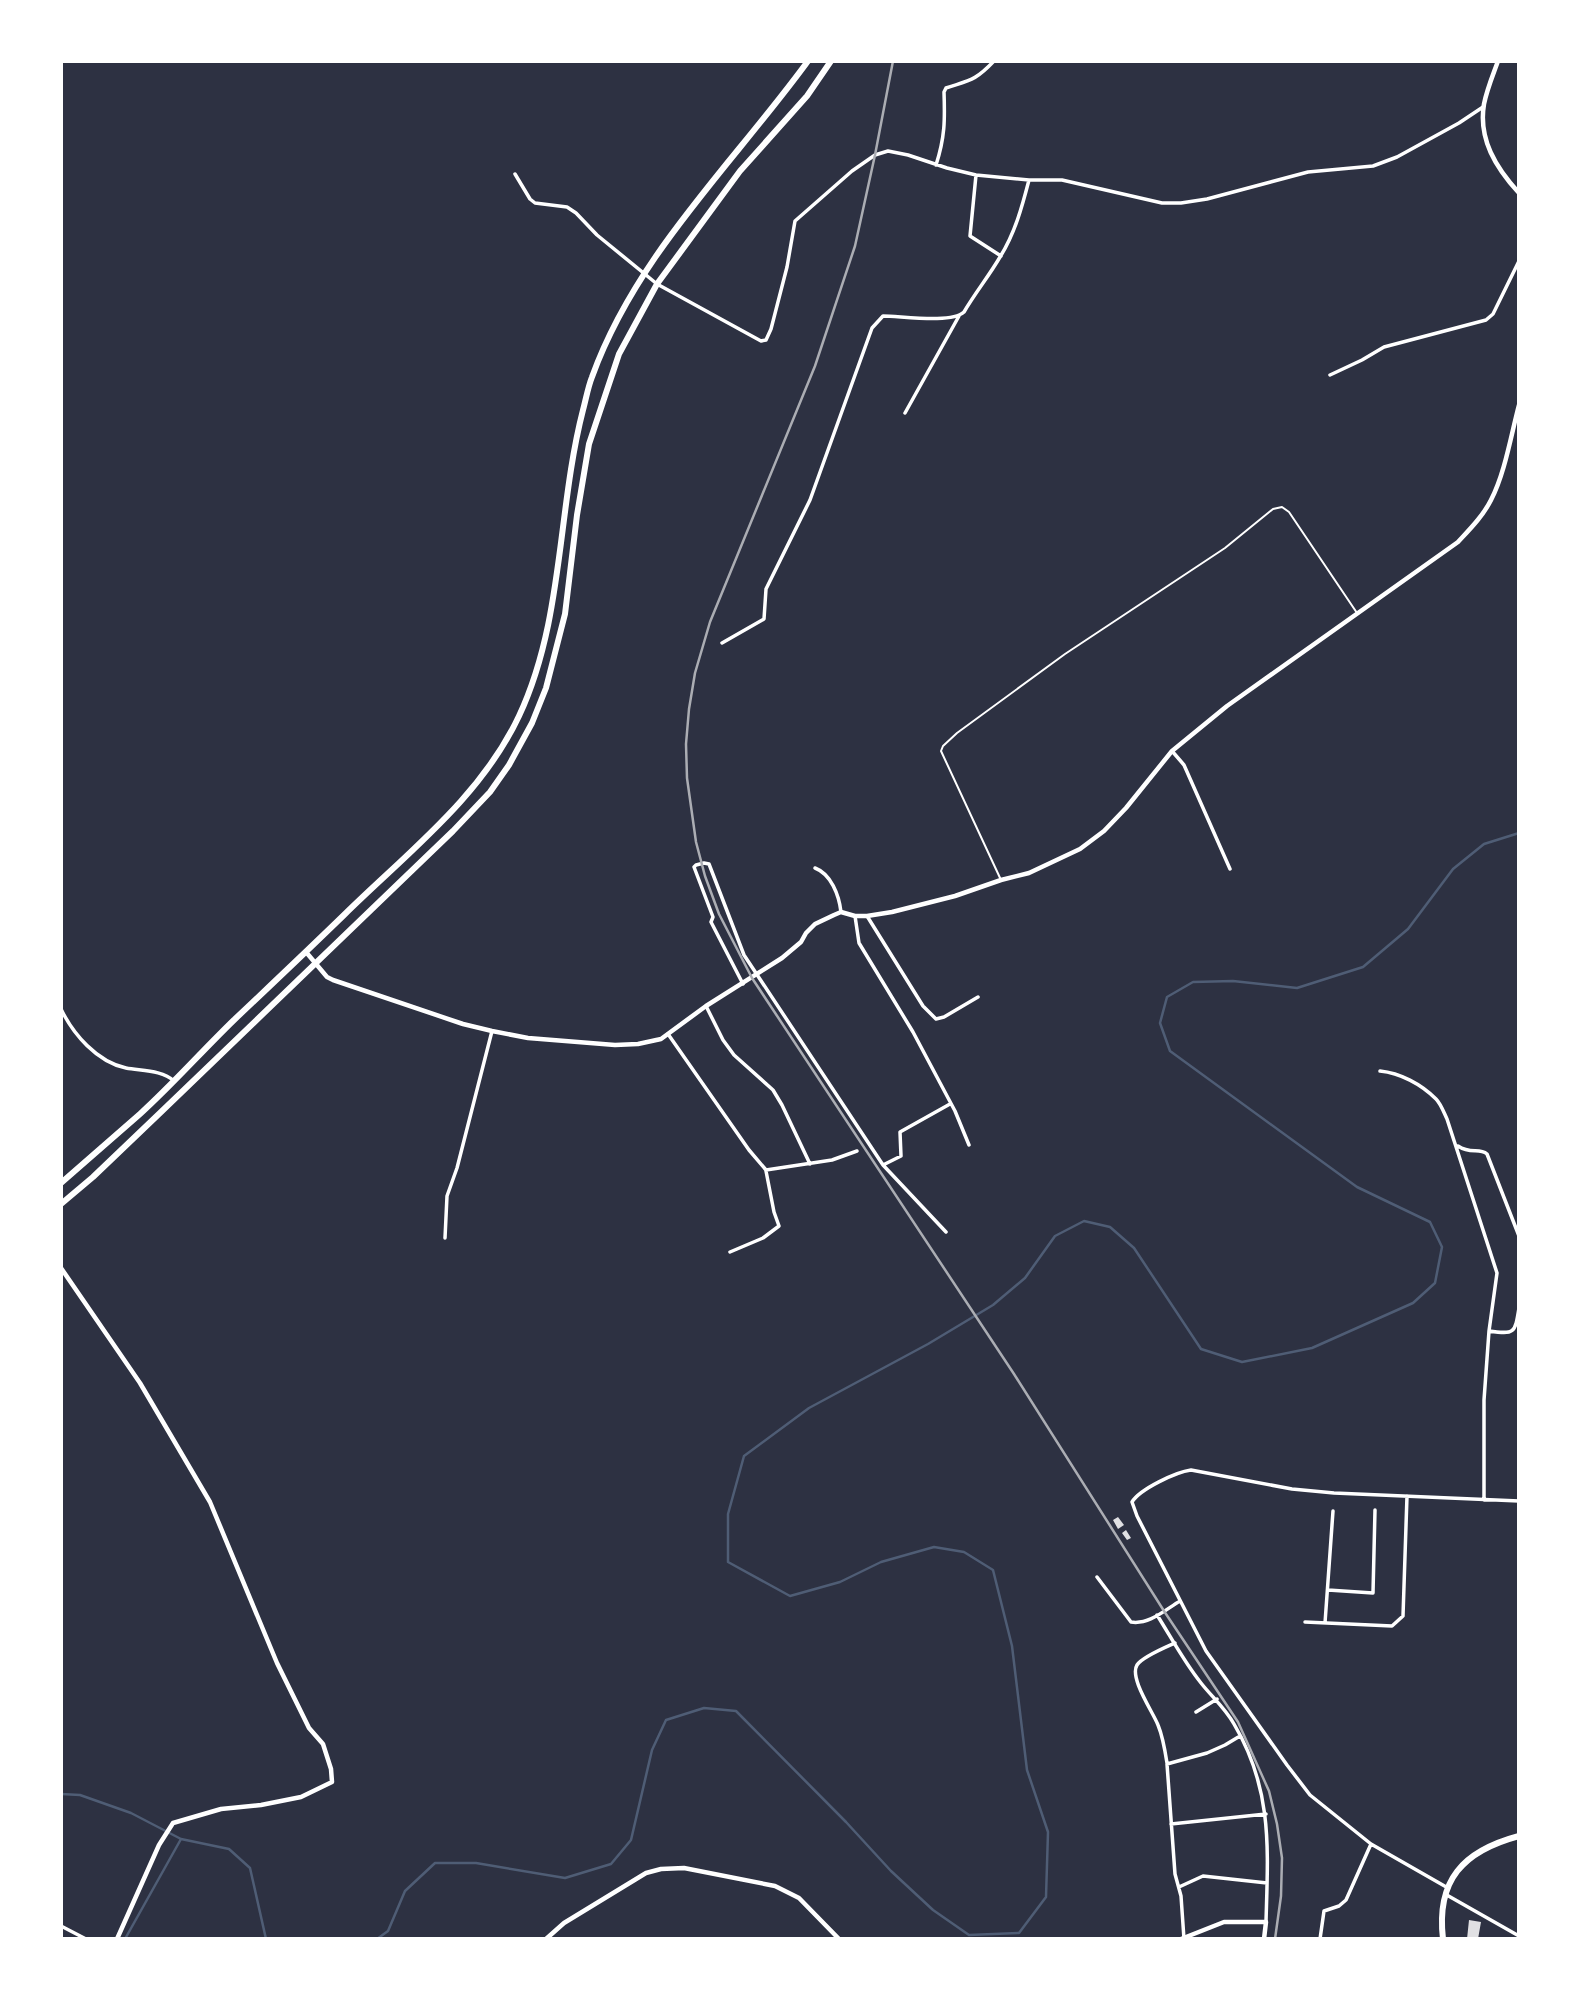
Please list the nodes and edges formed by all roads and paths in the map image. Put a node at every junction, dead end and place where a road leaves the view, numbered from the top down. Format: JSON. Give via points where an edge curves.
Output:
{"nodes":[{"id":1,"x":808,"y":61,"type":"edge"},
{"id":2,"x":831,"y":61,"type":"edge"},
{"id":3,"x":994,"y":61,"type":"edge"},
{"id":4,"x":1497,"y":61,"type":"edge"},
{"id":5,"x":1483,"y":107,"type":"junction"},
{"id":6,"x":936,"y":165,"type":"junction"},
{"id":7,"x":515,"y":174,"type":"dead end"},
{"id":8,"x":976,"y":175,"type":"junction"},
{"id":9,"x":1029,"y":180,"type":"junction"},
{"id":10,"x":1519,"y":193,"type":"edge"},
{"id":11,"x":1001,"y":256,"type":"junction"},
{"id":12,"x":1519,"y":261,"type":"edge"},
{"id":13,"x":644,"y":274,"type":"junction"},
{"id":14,"x":657,"y":284,"type":"junction"},
{"id":15,"x":959,"y":316,"type":"junction"},
{"id":16,"x":1330,"y":375,"type":"dead end"},
{"id":17,"x":1519,"y":405,"type":"edge"},
{"id":18,"x":905,"y":413,"type":"dead end"},
{"id":19,"x":1357,"y":614,"type":"junction"},
{"id":20,"x":722,"y":643,"type":"dead end"},
{"id":21,"x":1172,"y":751,"type":"junction"},
{"id":22,"x":815,"y":868,"type":"dead end"},
{"id":23,"x":1230,"y":869,"type":"dead end"},
{"id":24,"x":1001,"y":880,"type":"junction"},
{"id":25,"x":841,"y":912,"type":"junction"},
{"id":26,"x":855,"y":916,"type":"junction"},
{"id":27,"x":867,"y":916,"type":"junction"},
{"id":28,"x":306,"y":952,"type":"junction"},
{"id":29,"x":315,"y":965,"type":"junction"},
{"id":30,"x":757,"y":975,"type":"junction"},
{"id":31,"x":743,"y":984,"type":"junction"},
{"id":32,"x":978,"y":997,"type":"dead end"},
{"id":33,"x":706,"y":1006,"type":"junction"},
{"id":34,"x":61,"y":1009,"type":"edge"},
{"id":35,"x":492,"y":1031,"type":"junction"},
{"id":36,"x":668,"y":1034,"type":"junction"},
{"id":37,"x":1380,"y":1071,"type":"dead end"},
{"id":38,"x":174,"y":1081,"type":"junction"},
{"id":39,"x":951,"y":1103,"type":"junction"},
{"id":40,"x":969,"y":1145,"type":"dead end"},
{"id":41,"x":1456,"y":1145,"type":"junction"},
{"id":42,"x":857,"y":1152,"type":"dead end"},
{"id":43,"x":810,"y":1164,"type":"junction"},
{"id":44,"x":883,"y":1165,"type":"junction"},
{"id":45,"x":766,"y":1170,"type":"junction"},
{"id":46,"x":61,"y":1183,"type":"edge"},
{"id":47,"x":61,"y":1204,"type":"edge"},
{"id":48,"x":946,"y":1232,"type":"dead end"},
{"id":49,"x":1519,"y":1236,"type":"edge"},
{"id":50,"x":445,"y":1238,"type":"dead end"},
{"id":51,"x":730,"y":1252,"type":"dead end"},
{"id":52,"x":61,"y":1268,"type":"edge"},
{"id":53,"x":1519,"y":1307,"type":"edge"},
{"id":54,"x":1489,"y":1331,"type":"junction"},
{"id":55,"x":1407,"y":1496,"type":"junction"},
{"id":56,"x":1485,"y":1500,"type":"junction"},
{"id":57,"x":1519,"y":1501,"type":"edge"},
{"id":58,"x":1376,"y":1510,"type":"dead end"},
{"id":59,"x":1333,"y":1511,"type":"dead end"},
{"id":60,"x":1097,"y":1577,"type":"dead end"},
{"id":61,"x":1328,"y":1590,"type":"junction"},
{"id":62,"x":1180,"y":1601,"type":"junction"},
{"id":63,"x":1157,"y":1615,"type":"junction"},
{"id":64,"x":1305,"y":1622,"type":"dead end"},
{"id":65,"x":1325,"y":1623,"type":"junction"},
{"id":66,"x":1175,"y":1643,"type":"junction"},
{"id":67,"x":1217,"y":1699,"type":"junction"},
{"id":68,"x":1196,"y":1712,"type":"dead end"},
{"id":69,"x":1240,"y":1736,"type":"junction"},
{"id":70,"x":1167,"y":1764,"type":"junction"},
{"id":71,"x":1266,"y":1814,"type":"junction"},
{"id":72,"x":1171,"y":1824,"type":"junction"},
{"id":73,"x":1519,"y":1836,"type":"edge"},
{"id":74,"x":1371,"y":1844,"type":"junction"},
{"id":75,"x":1267,"y":1883,"type":"junction"},
{"id":76,"x":1179,"y":1886,"type":"junction"},
{"id":77,"x":1446,"y":1891,"type":"junction"},
{"id":78,"x":1266,"y":1922,"type":"junction"},
{"id":79,"x":61,"y":1926,"type":"edge"},
{"id":80,"x":1519,"y":1936,"type":"edge"},
{"id":81,"x":1183,"y":1938,"type":"edge"},
{"id":82,"x":86,"y":1939,"type":"edge"},
{"id":83,"x":117,"y":1939,"type":"edge"},
{"id":84,"x":546,"y":1939,"type":"edge"},
{"id":85,"x":839,"y":1939,"type":"edge"},
{"id":86,"x":1265,"y":1939,"type":"edge"},
{"id":87,"x":1321,"y":1939,"type":"edge"},
{"id":88,"x":1443,"y":1939,"type":"edge"}],
"edges":[{"from":1,"to":13,"type":"main road"},
{"from":2,"to":14,"type":"main road","via":[[807,96],[740,171]]},
{"from":3,"to":6,"type":"street","via":[[973,80],[946,88],[946,126]]},
{"from":4,"to":5,"type":"street"},
{"from":5,"to":9,"type":"street","via":[[1373,166],[1308,172],[1207,199],[1162,203],[1062,180]]},
{"from":5,"to":10,"type":"street","via":[[1486,145],[1501,173]]},
{"from":6,"to":8,"type":"street"},
{"from":6,"to":14,"type":"street","via":[[888,151],[875,155],[795,221],[766,340],[752,338]]},
{"from":7,"to":13,"type":"street","via":[[535,203],[576,212]]},
{"from":8,"to":9,"type":"street"},
{"from":8,"to":11,"type":"street","via":[[970,236]]},
{"from":9,"to":11,"type":"street","via":[[1021,214]]},
{"from":11,"to":15,"type":"street"},
{"from":12,"to":16,"type":"street","via":[[1486,320],[1384,347]]},
{"from":13,"to":14,"type":"street"},
{"from":13,"to":28,"type":"main road","via":[[592,377],[576,436],[545,642],[518,718],[468,794]]},
{"from":14,"to":29,"type":"main road","via":[[619,354],[589,444],[565,614],[532,723],[490,792]]},
{"from":15,"to":18,"type":"street"},
{"from":15,"to":20,"type":"street","via":[[883,316],[872,328],[810,500],[766,589],[764,619]]},
{"from":17,"to":19,"type":"street","via":[[1499,480],[1473,526],[1458,542]]},
{"from":19,"to":21,"type":"street"},
{"from":19,"to":24,"type":"lane","via":[[1296,522],[1286,509],[1277,508],[957,733],[941,751]]},
{"from":21,"to":23,"type":"street","via":[[1184,765]]},
{"from":21,"to":24,"type":"street","via":[[1111,823],[1080,849],[1029,873]]},
{"from":22,"to":25,"type":"street","via":[[827,875]]},
{"from":24,"to":27,"type":"street","via":[[955,896]]},
{"from":25,"to":26,"type":"street"},
{"from":25,"to":30,"type":"street","via":[[815,924],[801,943]]},
{"from":26,"to":27,"type":"street"},
{"from":26,"to":39,"type":"street","via":[[859,943]]},
{"from":27,"to":32,"type":"street","via":[[933,1018],[944,1017]]},
{"from":28,"to":29,"type":"street"},
{"from":28,"to":38,"type":"main road"},
{"from":29,"to":35,"type":"street","via":[[333,980]]},
{"from":29,"to":47,"type":"main road"},
{"from":30,"to":31,"type":"street"},
{"from":30,"to":31,"type":"street","via":[[744,955],[709,864],[695,865],[713,916],[711,922]]},
{"from":30,"to":44,"type":"street"},
{"from":31,"to":33,"type":"street"},
{"from":33,"to":36,"type":"street"},
{"from":33,"to":43,"type":"street","via":[[734,1055],[782,1105]]},
{"from":34,"to":38,"type":"street","via":[[73,1030],[101,1057]]},
{"from":35,"to":36,"type":"street","via":[[615,1045],[652,1042]]},
{"from":35,"to":50,"type":"street","via":[[447,1196]]},
{"from":36,"to":45,"type":"street"},
{"from":37,"to":41,"type":"street","via":[[1396,1073],[1436,1100]]},
{"from":38,"to":46,"type":"main road"},
{"from":39,"to":40,"type":"street"},
{"from":39,"to":44,"type":"street","via":[[900,1132],[901,1156]]},
{"from":41,"to":49,"type":"street","via":[[1488,1154]]},
{"from":41,"to":54,"type":"street","via":[[1497,1273]]},
{"from":42,"to":43,"type":"street"},
{"from":43,"to":45,"type":"street"},
{"from":44,"to":48,"type":"street"},
{"from":45,"to":51,"type":"street","via":[[779,1226]]},
{"from":52,"to":83,"type":"street","via":[[140,1383],[210,1502],[277,1663],[309,1728],[323,1744],[331,1769],[332,1782],[302,1797],[221,1809],[173,1823]]},
{"from":53,"to":54,"type":"street","via":[[1512,1332]]},
{"from":54,"to":56,"type":"street"},
{"from":55,"to":56,"type":"street"},
{"from":55,"to":62,"type":"street","via":[[1292,1489],[1191,1470],[1176,1473],[1137,1494],[1132,1502]]},
{"from":55,"to":65,"type":"street","via":[[1403,1616],[1392,1626]]},
{"from":56,"to":57,"type":"street"},
{"from":58,"to":61,"type":"street","via":[[1373,1593]]},
{"from":59,"to":61,"type":"street"},
{"from":60,"to":63,"type":"street","via":[[1131,1622]]},
{"from":61,"to":65,"type":"street"},
{"from":62,"to":63,"type":"street"},
{"from":62,"to":74,"type":"street","via":[[1206,1651],[1302,1785]]},
{"from":63,"to":66,"type":"street"},
{"from":64,"to":65,"type":"street"},
{"from":66,"to":67,"type":"street"},
{"from":66,"to":70,"type":"street","via":[[1141,1660],[1135,1673],[1164,1742]]},
{"from":67,"to":68,"type":"street"},
{"from":67,"to":69,"type":"street"},
{"from":69,"to":70,"type":"street","via":[[1207,1753]]},
{"from":69,"to":71,"type":"street","via":[[1261,1787]]},
{"from":70,"to":72,"type":"street"},
{"from":71,"to":72,"type":"street"},
{"from":71,"to":75,"type":"street"},
{"from":72,"to":76,"type":"street"},
{"from":73,"to":77,"type":"main road","via":[[1475,1853]]},
{"from":74,"to":77,"type":"street"},
{"from":74,"to":87,"type":"street","via":[[1346,1900],[1324,1911]]},
{"from":75,"to":76,"type":"street","via":[[1203,1877]]},
{"from":75,"to":78,"type":"street"},
{"from":76,"to":81,"type":"street"},
{"from":77,"to":80,"type":"street"},
{"from":77,"to":88,"type":"main road"},
{"from":78,"to":81,"type":"street","via":[[1224,1922]]},
{"from":78,"to":86,"type":"street"},
{"from":79,"to":82,"type":"street"},
{"from":84,"to":85,"type":"street","via":[[646,1872],[684,1868],[786,1891],[799,1898]]}]}
